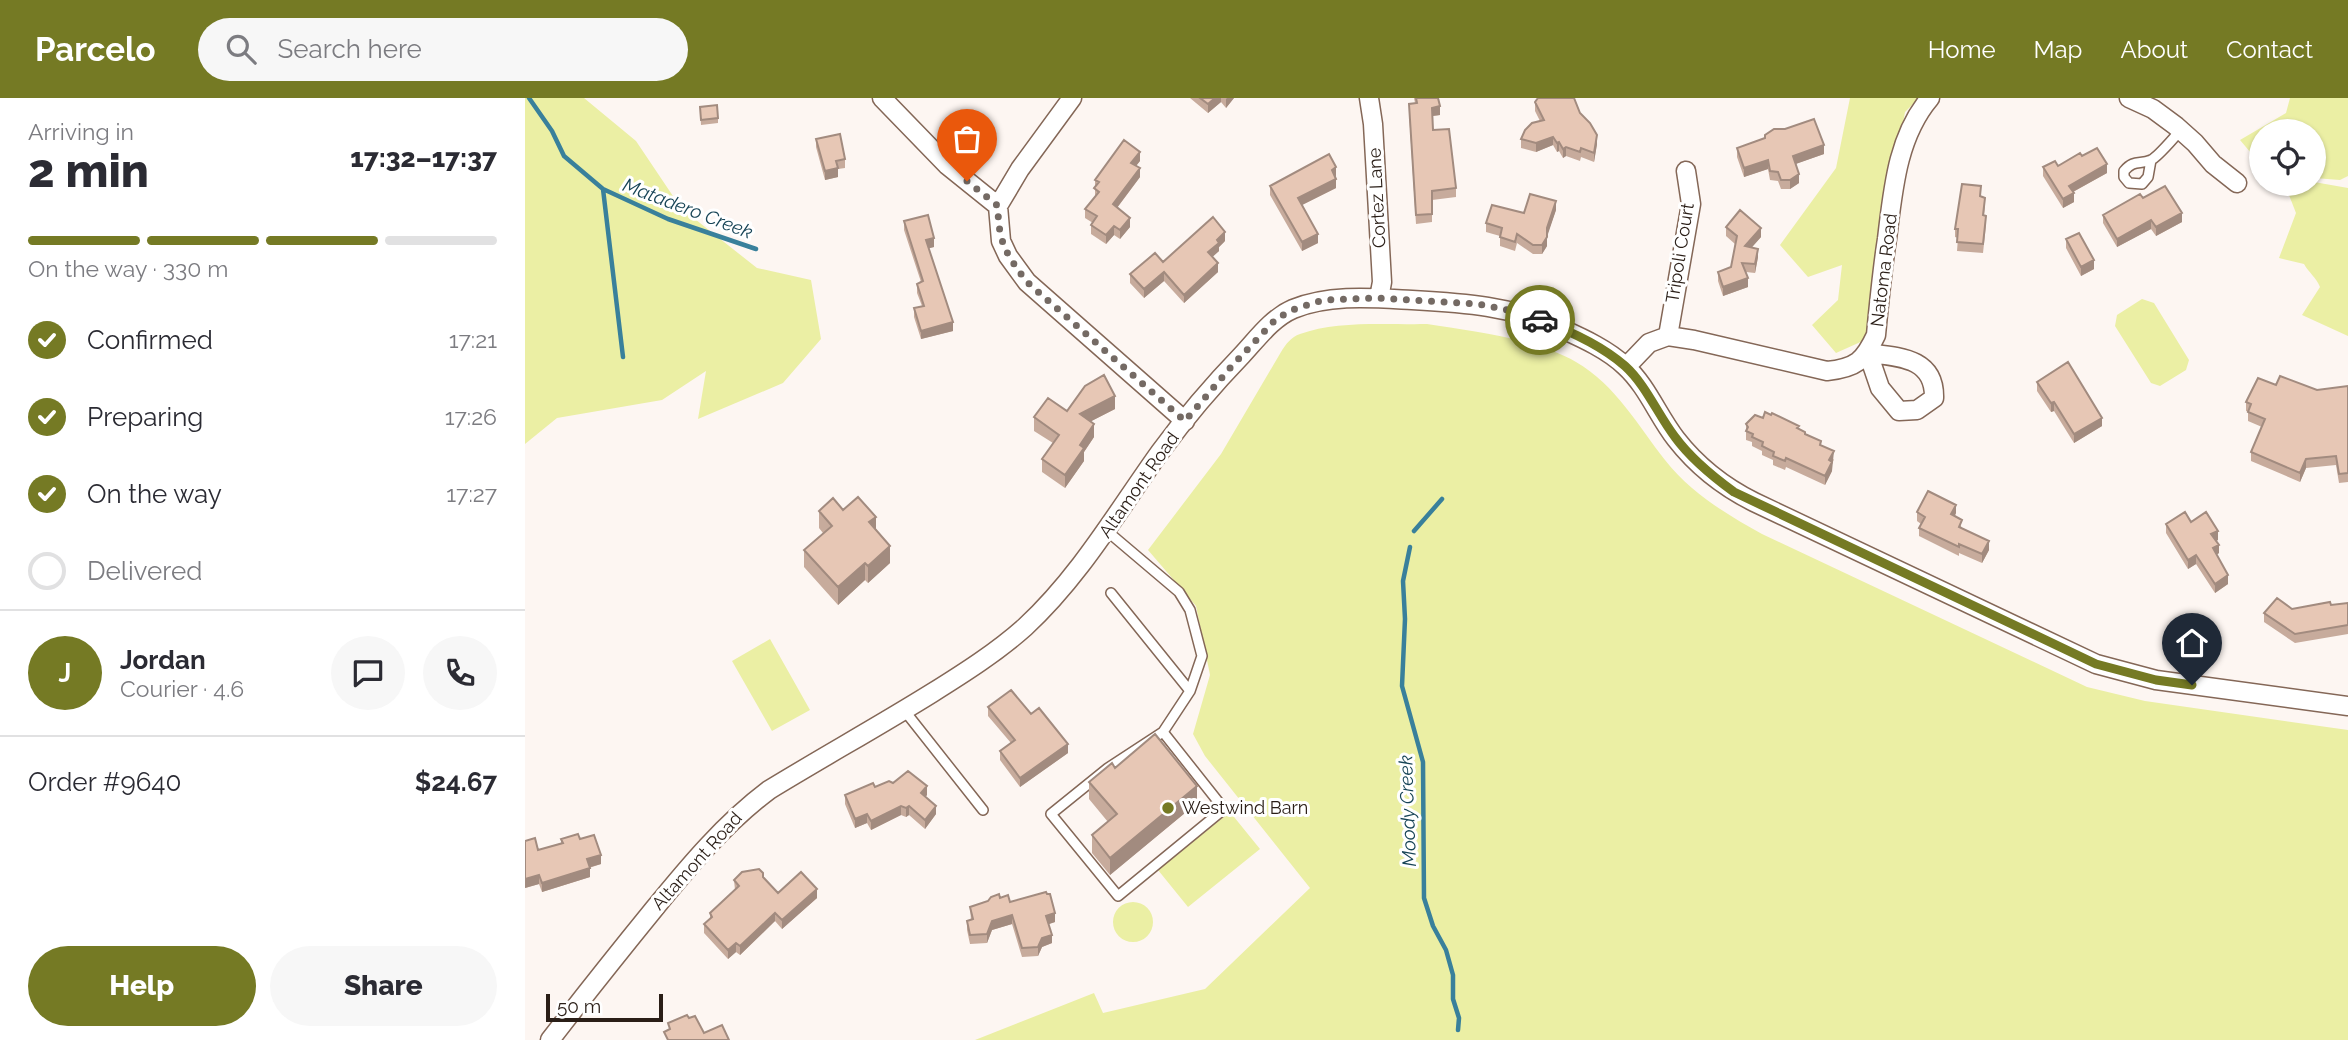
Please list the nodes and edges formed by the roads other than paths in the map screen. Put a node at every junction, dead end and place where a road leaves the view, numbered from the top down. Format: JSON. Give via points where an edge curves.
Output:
{"nodes":[{"id":1,"x":882,"y":98,"type":"edge"},
{"id":2,"x":1072,"y":98,"type":"edge"},
{"id":3,"x":1369,"y":98,"type":"edge"},
{"id":4,"x":1930,"y":98,"type":"edge"},
{"id":5,"x":2129,"y":98,"type":"edge"},
{"id":6,"x":2181,"y":130,"type":"junction"},
{"id":7,"x":2151,"y":160,"type":"dead end"},
{"id":8,"x":1686,"y":171,"type":"dead end"},
{"id":9,"x":2237,"y":183,"type":"dead end"},
{"id":10,"x":998,"y":206,"type":"junction"},
{"id":11,"x":1379,"y":298,"type":"junction"},
{"id":12,"x":1668,"y":336,"type":"junction"},
{"id":13,"x":1626,"y":367,"type":"junction"},
{"id":14,"x":1185,"y":421,"type":"junction"},
{"id":15,"x":1107,"y":531,"type":"junction"},
{"id":16,"x":1111,"y":593,"type":"dead end"},
{"id":17,"x":1190,"y":691,"type":"junction"},
{"id":18,"x":2348,"y":706,"type":"edge"},
{"id":19,"x":904,"y":710,"type":"junction"},
{"id":20,"x":1163,"y":732,"type":"junction"},
{"id":21,"x":983,"y":810,"type":"dead end"},
{"id":22,"x":550,"y":1040,"type":"edge"}],
"edges":[{"from":1,"to":10,"type":"street","via":[[947,165]]},
{"from":2,"to":10,"type":"street"},
{"from":3,"to":11,"type":"street","name":"Cortez Lane","via":[[1382,282]]},
{"from":4,"to":12,"type":"street","name":"Natoma Road","via":[[1900,156],[1876,335],[1858,363],[1827,372]]},
{"from":5,"to":6,"type":"street"},
{"from":6,"to":7,"type":"lane"},
{"from":6,"to":9,"type":"street"},
{"from":8,"to":12,"type":"street","name":"Tripoli Court","via":[[1691,204]]},
{"from":10,"to":14,"type":"street","via":[[1001,241],[1027,282]]},
{"from":11,"to":13,"type":"street","name":"Altamont Road","via":[[1478,304],[1518,312],[1593,343]]},
{"from":11,"to":14,"type":"street","name":"Altamont Road","via":[[1323,300],[1276,319]]},
{"from":12,"to":13,"type":"street","via":[[1650,343]]},
{"from":13,"to":18,"type":"street","name":"Altamont Road","via":[[1676,439],[1711,476],[1734,492],[2032,635],[2096,664],[2156,680]]},
{"from":14,"to":15,"type":"street","name":"Altamont Road"},
{"from":15,"to":17,"type":"lane","via":[[1179,592],[1190,610],[1202,656]]},
{"from":15,"to":19,"type":"street","name":"Altamont Road","via":[[1025,627],[973,667]]},
{"from":16,"to":17,"type":"lane"},
{"from":17,"to":20,"type":"lane"},
{"from":19,"to":21,"type":"lane"},
{"from":19,"to":22,"type":"street","name":"Altamont Road","via":[[744,809],[689,866]]},
{"from":20,"to":20,"type":"lane","via":[[1051,814],[1118,896],[1224,809]]}]}
